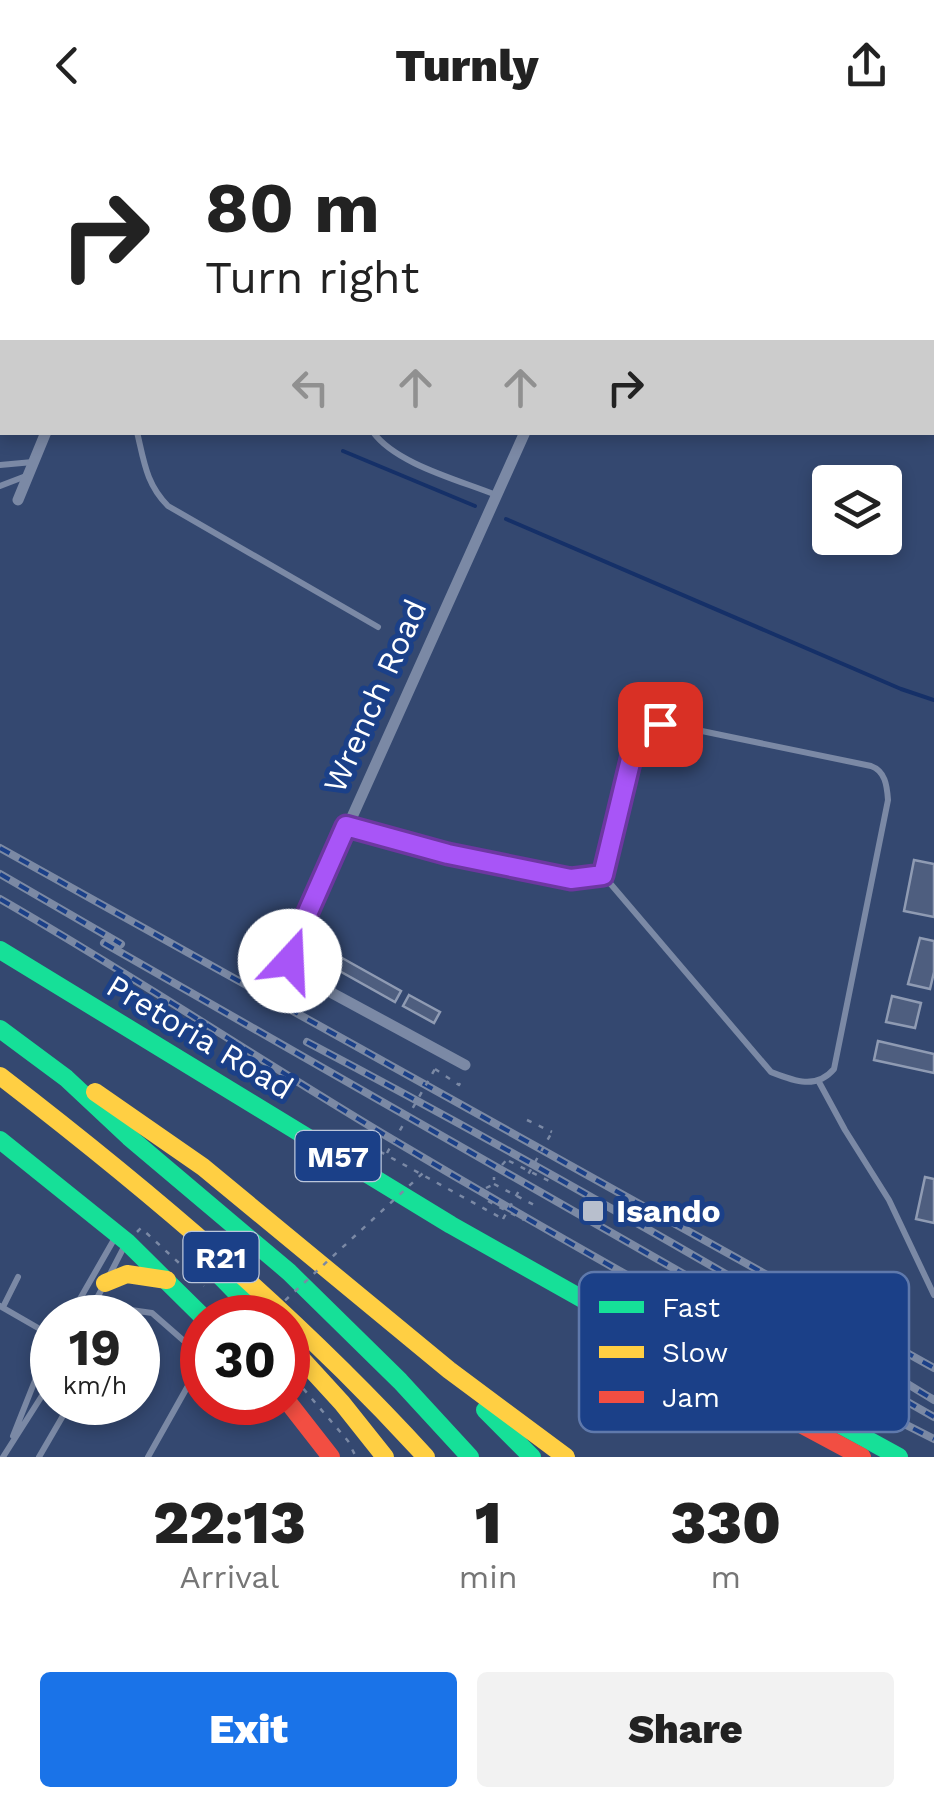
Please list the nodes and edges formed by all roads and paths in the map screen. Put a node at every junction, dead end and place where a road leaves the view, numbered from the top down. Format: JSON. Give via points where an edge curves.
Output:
{"nodes":[{"id":1,"x":45,"y":435,"type":"edge"},
{"id":2,"x":138,"y":435,"type":"edge"},
{"id":3,"x":375,"y":435,"type":"edge"},
{"id":4,"x":524,"y":435,"type":"edge"},
{"id":5,"x":33,"y":462,"type":"junction"},
{"id":6,"x":0,"y":465,"type":"edge"},
{"id":7,"x":28,"y":476,"type":"junction"},
{"id":8,"x":0,"y":486,"type":"edge"},
{"id":9,"x":497,"y":496,"type":"junction"},
{"id":10,"x":18,"y":500,"type":"dead end"},
{"id":11,"x":378,"y":627,"type":"dead end"},
{"id":12,"x":346,"y":826,"type":"junction"},
{"id":13,"x":603,"y":875,"type":"junction"},
{"id":14,"x":0,"y":950,"type":"edge"},
{"id":15,"x":0,"y":1030,"type":"edge"},
{"id":16,"x":465,"y":1065,"type":"dead end"},
{"id":17,"x":0,"y":1076,"type":"edge"},
{"id":18,"x":66,"y":1078,"type":"junction"},
{"id":19,"x":819,"y":1082,"type":"junction"},
{"id":20,"x":456,"y":1084,"type":"dead end"},
{"id":21,"x":527,"y":1120,"type":"dead end"},
{"id":22,"x":357,"y":1139,"type":"dead end"},
{"id":23,"x":0,"y":1140,"type":"edge"},
{"id":24,"x":387,"y":1154,"type":"junction"},
{"id":25,"x":502,"y":1165,"type":"dead end"},
{"id":26,"x":530,"y":1171,"type":"junction"},
{"id":27,"x":423,"y":1173,"type":"junction"},
{"id":28,"x":494,"y":1177,"type":"dead end"},
{"id":29,"x":553,"y":1183,"type":"dead end"},
{"id":30,"x":494,"y":1184,"type":"junction"},
{"id":31,"x":486,"y":1188,"type":"dead end"},
{"id":32,"x":516,"y":1194,"type":"junction"},
{"id":33,"x":488,"y":1201,"type":"dead end"},
{"id":34,"x":538,"y":1207,"type":"dead end"},
{"id":35,"x":508,"y":1211,"type":"junction"},
{"id":36,"x":524,"y":1220,"type":"dead end"},
{"id":37,"x":128,"y":1234,"type":"junction"},
{"id":38,"x":210,"y":1247,"type":"junction"},
{"id":39,"x":18,"y":1277,"type":"dead end"},
{"id":40,"x":168,"y":1280,"type":"junction"},
{"id":41,"x":104,"y":1283,"type":"junction"},
{"id":42,"x":210,"y":1292,"type":"dead end"},
{"id":43,"x":85,"y":1295,"type":"edge"},
{"id":44,"x":98,"y":1295,"type":"edge"},
{"id":45,"x":182,"y":1295,"type":"edge"},
{"id":46,"x":239,"y":1295,"type":"edge"},
{"id":47,"x":289,"y":1295,"type":"edge"},
{"id":48,"x":579,"y":1295,"type":"edge"},
{"id":49,"x":934,"y":1295,"type":"edge"},
{"id":50,"x":2,"y":1306,"type":"edge"},
{"id":51,"x":160,"y":1320,"type":"edge"},
{"id":52,"x":30,"y":1323,"type":"edge"},
{"id":53,"x":310,"y":1368,"type":"edge"},
{"id":54,"x":449,"y":1370,"type":"junction"},
{"id":55,"x":30,"y":1393,"type":"edge"},
{"id":56,"x":310,"y":1395,"type":"edge"},
{"id":57,"x":30,"y":1414,"type":"edge"},
{"id":58,"x":58,"y":1425,"type":"edge"},
{"id":59,"x":306,"y":1425,"type":"edge"},
{"id":60,"x":816,"y":1432,"type":"edge"},
{"id":61,"x":852,"y":1432,"type":"edge"},
{"id":62,"x":9,"y":1447,"type":"junction"},
{"id":63,"x":4,"y":1457,"type":"edge"},
{"id":64,"x":40,"y":1457,"type":"edge"},
{"id":65,"x":148,"y":1457,"type":"edge"},
{"id":66,"x":331,"y":1457,"type":"edge"},
{"id":67,"x":356,"y":1457,"type":"edge"},
{"id":68,"x":385,"y":1457,"type":"edge"},
{"id":69,"x":426,"y":1457,"type":"edge"},
{"id":70,"x":470,"y":1457,"type":"edge"},
{"id":71,"x":532,"y":1457,"type":"edge"},
{"id":72,"x":566,"y":1457,"type":"edge"},
{"id":73,"x":862,"y":1457,"type":"edge"},
{"id":74,"x":899,"y":1457,"type":"edge"}],
"edges":[{"from":1,"to":5,"type":"street"},
{"from":2,"to":11,"type":"lane","via":[[144,470],[168,506]]},
{"from":3,"to":9,"type":"lane","via":[[405,458]]},
{"from":4,"to":9,"type":"street","name":"Wrench Road"},
{"from":5,"to":6,"type":"lane"},
{"from":5,"to":7,"type":"street"},
{"from":7,"to":8,"type":"lane"},
{"from":7,"to":10,"type":"street"},
{"from":9,"to":12,"type":"street","name":"Wrench Road"},
{"from":12,"to":13,"type":"lane","via":[[571,879]]},
{"from":12,"to":16,"type":"street","name":"Wrench Road","via":[[292,948],[293,967]]},
{"from":13,"to":19,"type":"lane","via":[[772,1072]]},
{"from":13,"to":19,"type":"lane","via":[[641,731],[668,724],[878,768],[888,800],[834,1069]]},
{"from":14,"to":48,"type":"main road","name":"Pretoria Road","number":"M57"},
{"from":15,"to":18,"type":"main road","number":"R21"},
{"from":17,"to":38,"type":"main road","number":"R21"},
{"from":18,"to":54,"type":"main road","via":[[109,1099],[203,1167]]},
{"from":18,"to":70,"type":"main road","number":"R21","via":[[289,1272]]},
{"from":19,"to":49,"type":"lane","via":[[889,1200]]},
{"from":20,"to":24,"type":"path","bridge":true,"via":[[435,1069]]},
{"from":21,"to":26,"type":"path","bridge":true,"via":[[552,1132]]},
{"from":22,"to":24,"type":"path"},
{"from":23,"to":37,"type":"main road"},
{"from":24,"to":27,"type":"path"},
{"from":25,"to":26,"type":"path","via":[[509,1158]]},
{"from":26,"to":29,"type":"path"},
{"from":26,"to":32,"type":"path","bridge":true},
{"from":27,"to":35,"type":"path","via":[[503,1219]]},
{"from":27,"to":47,"type":"path","bridge":true},
{"from":28,"to":30,"type":"path"},
{"from":30,"to":31,"type":"path"},
{"from":30,"to":32,"type":"path"},
{"from":32,"to":34,"type":"path"},
{"from":32,"to":35,"type":"path","bridge":true},
{"from":33,"to":35,"type":"path"},
{"from":35,"to":36,"type":"path"},
{"from":37,"to":40,"type":"main road"},
{"from":37,"to":41,"type":"lane"},
{"from":37,"to":42,"type":"path"},
{"from":37,"to":43,"type":"lane"},
{"from":38,"to":46,"type":"main road","via":[[217,1274]]},
{"from":38,"to":69,"type":"main road","number":"R21"},
{"from":39,"to":50,"type":"lane"},
{"from":40,"to":41,"type":"main road","via":[[122,1272]]},
{"from":40,"to":45,"type":"main road"},
{"from":41,"to":44,"type":"lane"},
{"from":50,"to":52,"type":"lane"},
{"from":51,"to":65,"type":"lane","via":[[200,1355]]},
{"from":53,"to":68,"type":"main road"},
{"from":54,"to":71,"type":"main road"},
{"from":54,"to":72,"type":"main road"},
{"from":55,"to":62,"type":"lane"},
{"from":56,"to":67,"type":"path"},
{"from":57,"to":62,"type":"lane"},
{"from":58,"to":64,"type":"lane"},
{"from":59,"to":66,"type":"main road"},
{"from":60,"to":73,"type":"main road","name":"Pretoria Road","number":"M57"},
{"from":61,"to":74,"type":"main road","name":"Pretoria Road","number":"M57"},
{"from":62,"to":63,"type":"lane"}]}
